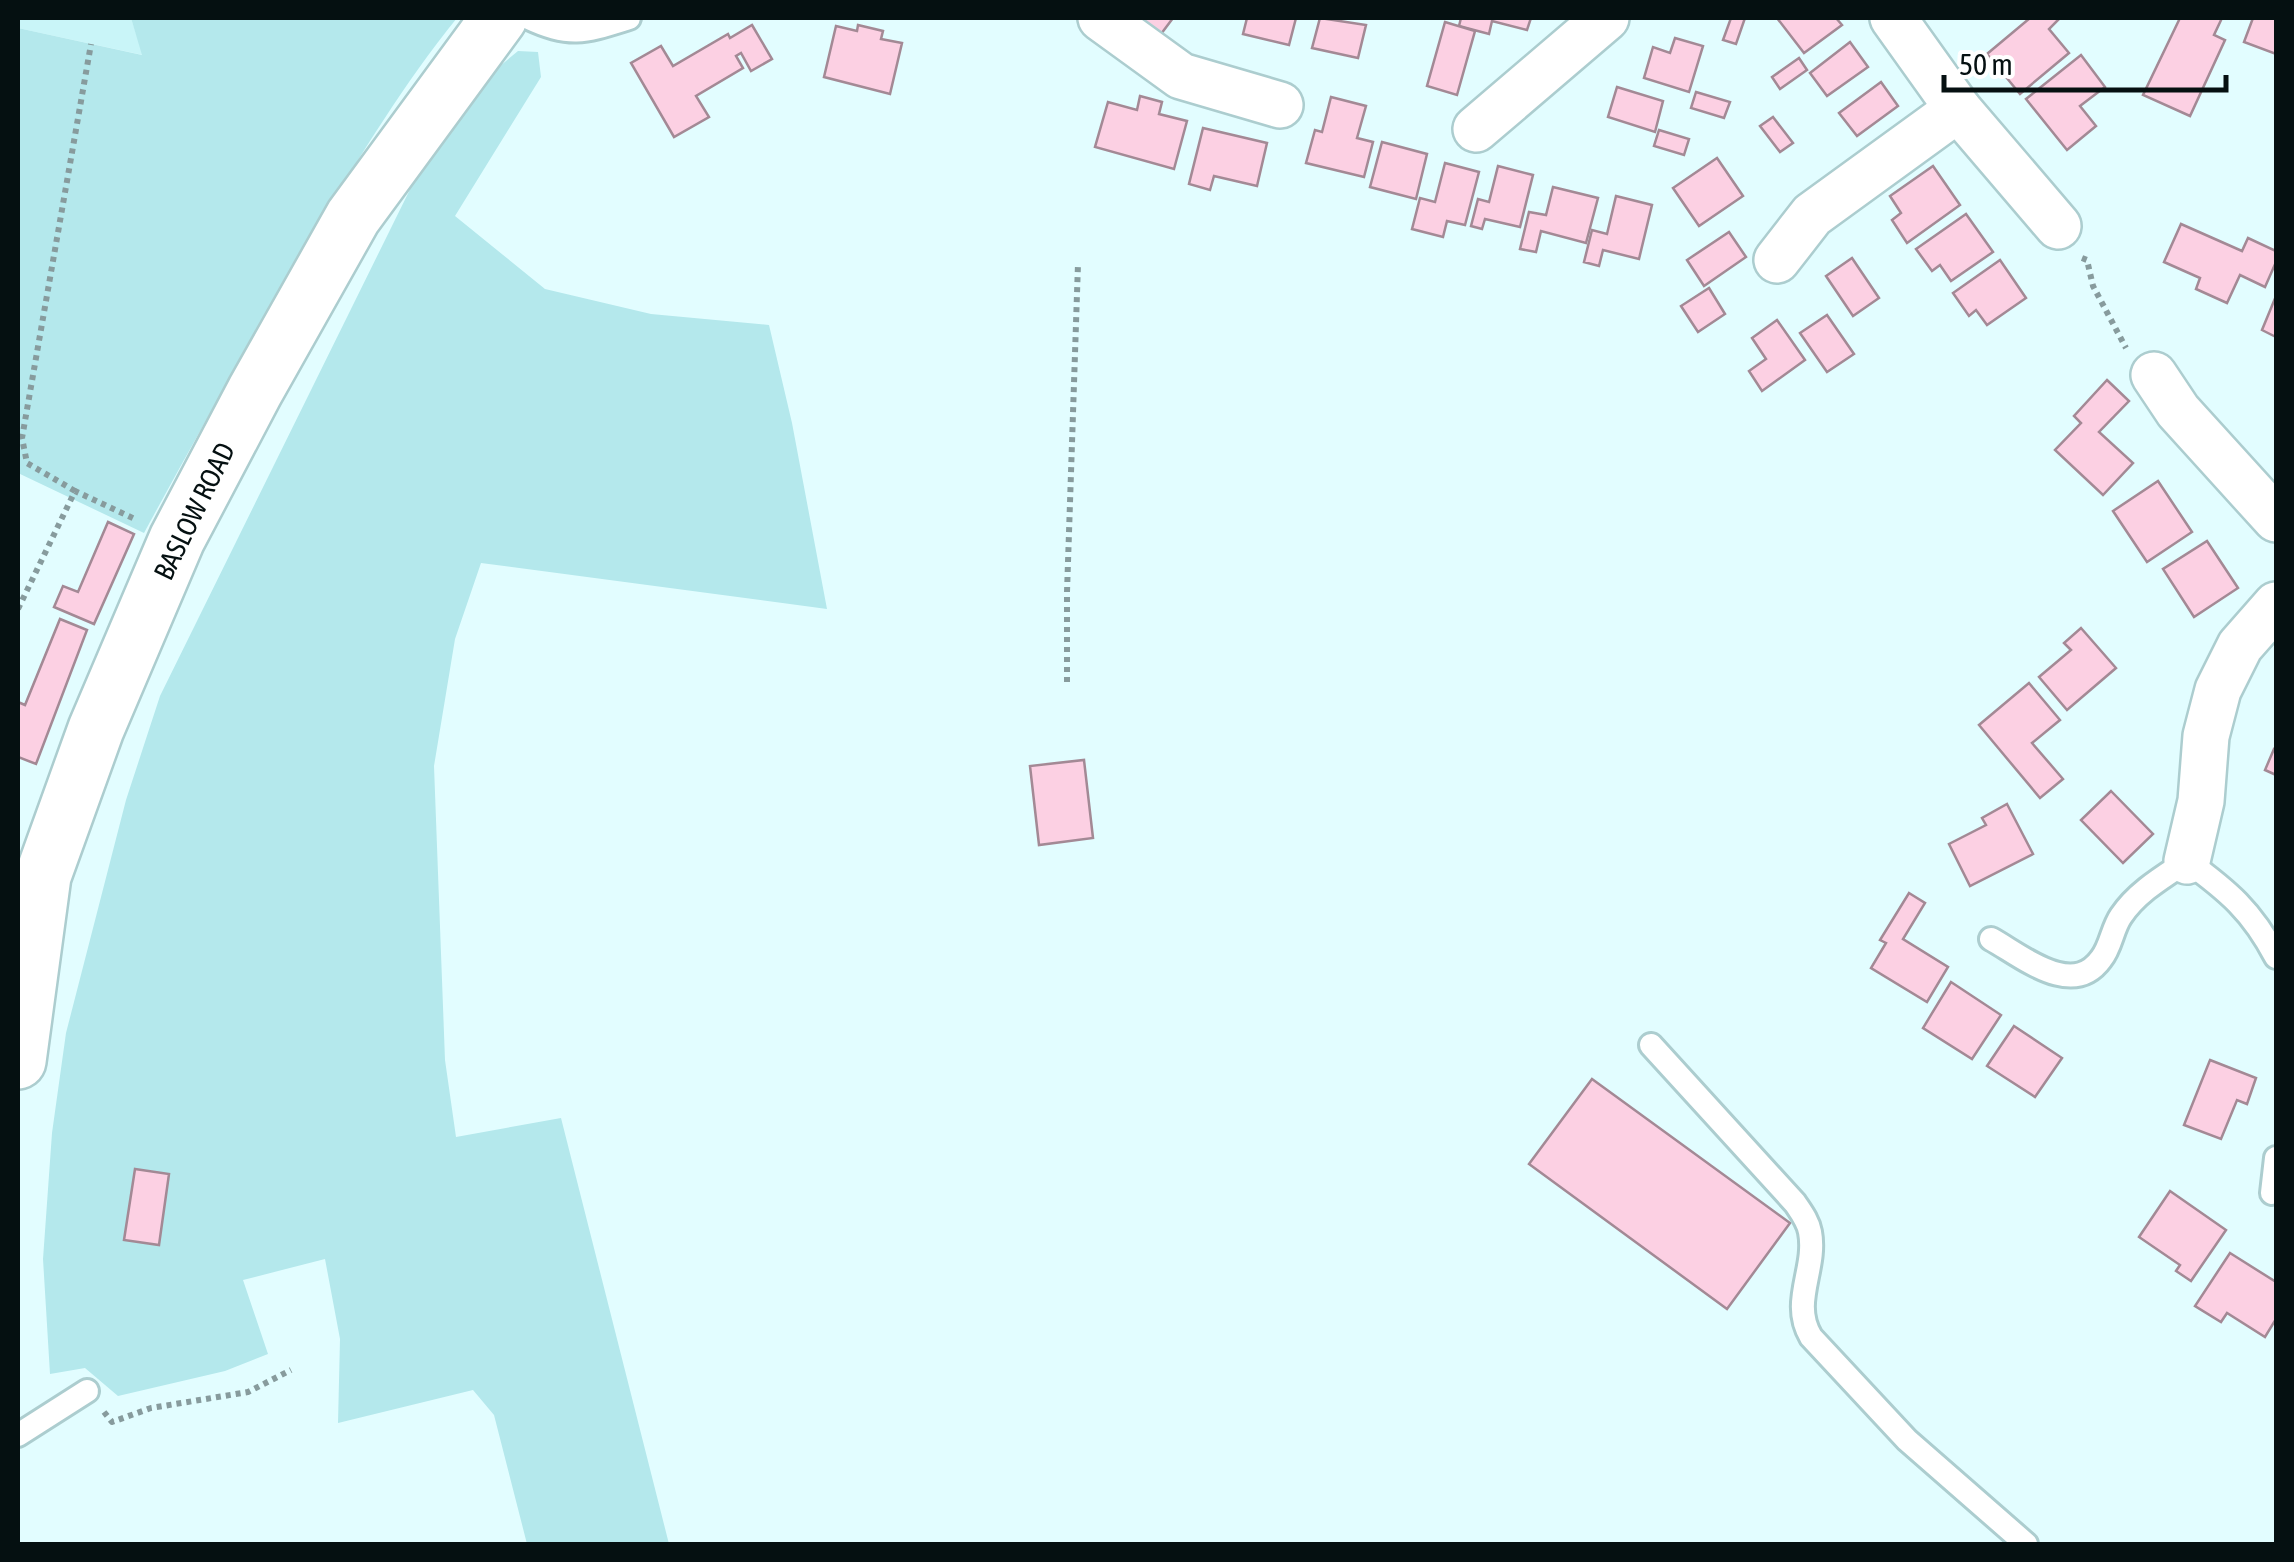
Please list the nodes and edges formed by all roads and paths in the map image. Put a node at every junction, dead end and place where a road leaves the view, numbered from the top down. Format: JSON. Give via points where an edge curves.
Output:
{"nodes":[{"id":1,"x":499,"y":18,"type":"edge"},
{"id":2,"x":529,"y":18,"type":"edge"},
{"id":3,"x":629,"y":18,"type":"edge"},
{"id":4,"x":1102,"y":18,"type":"edge"},
{"id":5,"x":1606,"y":18,"type":"edge"},
{"id":6,"x":1893,"y":18,"type":"edge"},
{"id":7,"x":91,"y":44,"type":"dead end"},
{"id":8,"x":1280,"y":105,"type":"dead end"},
{"id":9,"x":1958,"y":109,"type":"junction"},
{"id":10,"x":1476,"y":129,"type":"dead end"},
{"id":11,"x":2058,"y":226,"type":"joint"},
{"id":12,"x":1777,"y":260,"type":"dead end"},
{"id":13,"x":1078,"y":264,"type":"dead end"},
{"id":14,"x":2154,"y":376,"type":"joint"},
{"id":15,"x":75,"y":491,"type":"junction"},
{"id":16,"x":2276,"y":519,"type":"edge"},
{"id":17,"x":177,"y":539,"type":"junction"},
{"id":18,"x":2276,"y":604,"type":"edge"},
{"id":19,"x":18,"y":608,"type":"edge"},
{"id":20,"x":1067,"y":682,"type":"dead end"},
{"id":21,"x":2186,"y":861,"type":"junction"},
{"id":22,"x":30,"y":875,"type":"edge"},
{"id":23,"x":1991,"y":939,"type":"dead end"},
{"id":24,"x":2276,"y":957,"type":"edge"},
{"id":25,"x":1652,"y":1044,"type":"dead end"},
{"id":26,"x":18,"y":1061,"type":"edge"},
{"id":27,"x":2276,"y":1158,"type":"edge"},
{"id":28,"x":2272,"y":1193,"type":"dead end"},
{"id":29,"x":292,"y":1370,"type":"dead end"},
{"id":30,"x":87,"y":1391,"type":"joint"},
{"id":31,"x":18,"y":1436,"type":"edge"},
{"id":32,"x":2026,"y":1544,"type":"edge"}],
"edges":[{"from":1,"to":17,"type":"main road","name":"BASLOW ROAD","via":[[352,218]]},
{"from":2,"to":3,"type":"lane","via":[[562,32]]},
{"from":4,"to":8,"type":"street","via":[[1181,76]]},
{"from":5,"to":10,"type":"street"},
{"from":6,"to":9,"type":"street"},
{"from":7,"to":15,"type":"path","via":[[22,438],[26,462]]},
{"from":9,"to":11,"type":"street"},
{"from":9,"to":12,"type":"street","via":[[1827,203]]},
{"from":11,"to":14,"type":"path","via":[[2086,260],[2129,354]]},
{"from":13,"to":20,"type":"path"},
{"from":14,"to":16,"type":"street","via":[[2178,412]]},
{"from":15,"to":17,"type":"path"},
{"from":15,"to":19,"type":"path"},
{"from":17,"to":22,"type":"main road","name":"BASLOW ROAD"},
{"from":18,"to":21,"type":"street","via":[[2240,646],[2218,690]]},
{"from":21,"to":23,"type":"lane","via":[[2121,916],[2101,960],[2082,974],[2058,976]]},
{"from":21,"to":24,"type":"lane","via":[[2252,915]]},
{"from":22,"to":26,"type":"main road","name":"BASLOW ROAD"},
{"from":25,"to":32,"type":"lane","via":[[1804,1217],[1811,1242],[1801,1312],[1810,1337],[1908,1440]]},
{"from":27,"to":28,"type":"lane"},
{"from":29,"to":30,"type":"path","via":[[248,1392],[150,1408],[112,1422]]},
{"from":30,"to":31,"type":"lane"}]}
